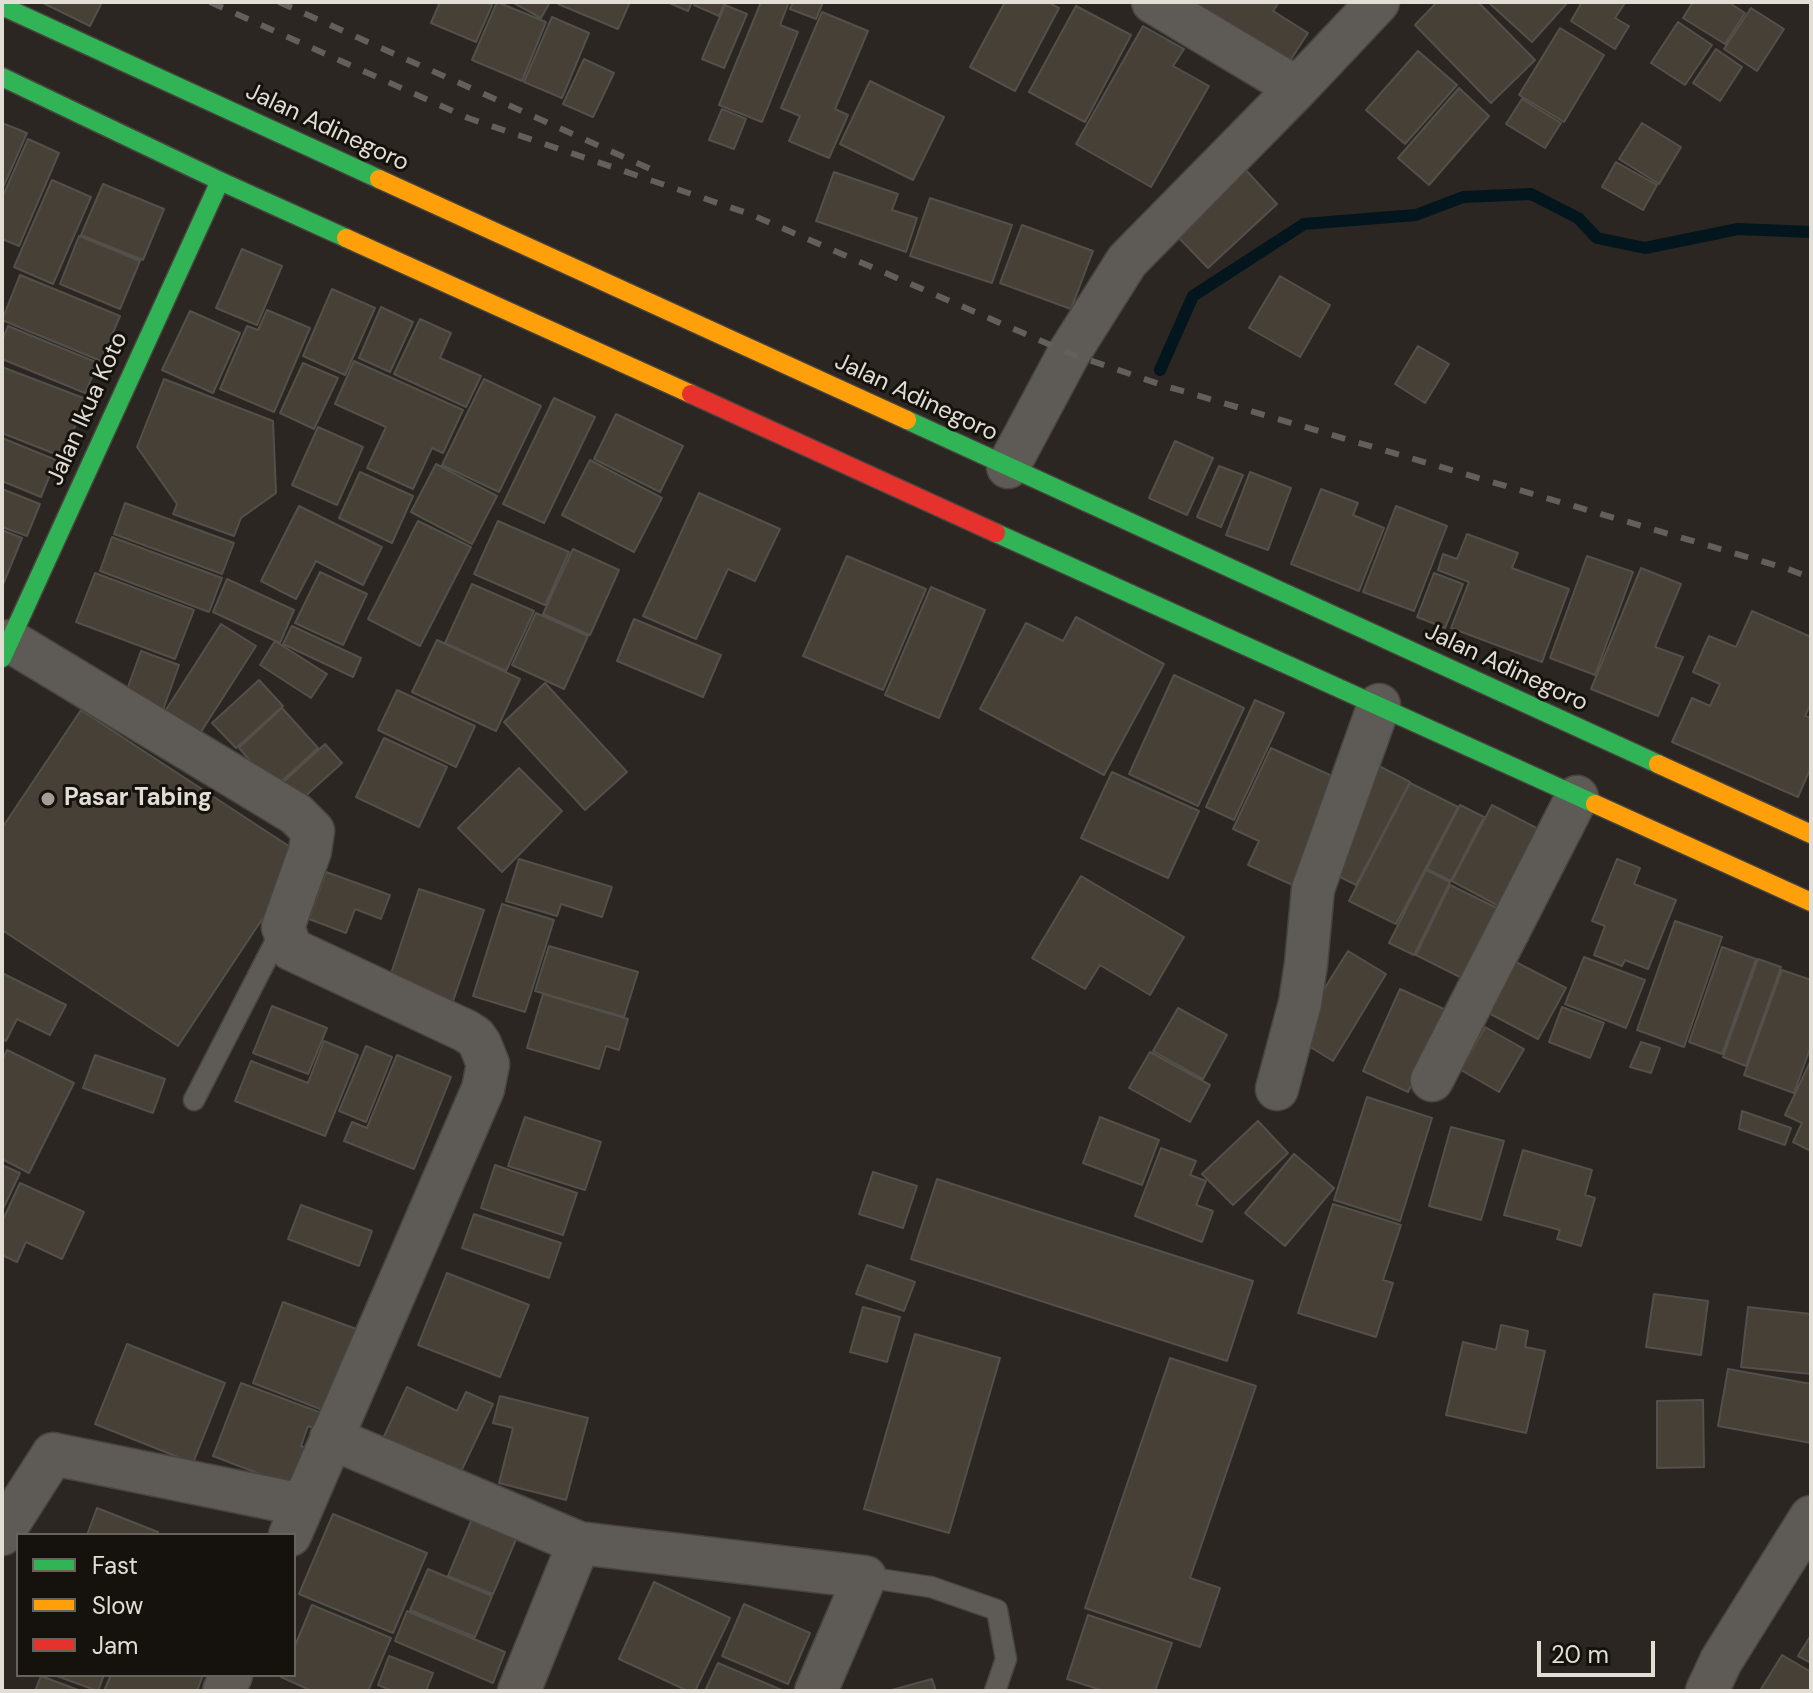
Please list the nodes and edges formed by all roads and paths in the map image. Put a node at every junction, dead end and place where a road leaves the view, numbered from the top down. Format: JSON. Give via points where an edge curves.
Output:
{"nodes":[{"id":1,"x":1153,"y":2,"type":"edge"},
{"id":2,"x":1378,"y":2,"type":"edge"},
{"id":3,"x":2,"y":6,"type":"edge"},
{"id":4,"x":2,"y":77,"type":"edge"},
{"id":5,"x":1297,"y":88,"type":"junction"},
{"id":6,"x":220,"y":181,"type":"junction"},
{"id":7,"x":1008,"y":467,"type":"junction"},
{"id":8,"x":6,"y":650,"type":"edge"},
{"id":9,"x":1379,"y":705,"type":"junction"},
{"id":10,"x":1577,"y":797,"type":"junction"},
{"id":11,"x":1811,"y":834,"type":"edge"},
{"id":12,"x":1811,"y":902,"type":"edge"},
{"id":13,"x":283,"y":927,"type":"junction"},
{"id":14,"x":1432,"y":1080,"type":"dead end"},
{"id":15,"x":1277,"y":1089,"type":"dead end"},
{"id":16,"x":194,"y":1100,"type":"dead end"},
{"id":17,"x":331,"y":1438,"type":"junction"},
{"id":18,"x":1811,"y":1517,"type":"edge"},
{"id":19,"x":296,"y":1520,"type":"edge"},
{"id":20,"x":2,"y":1534,"type":"edge"},
{"id":21,"x":579,"y":1543,"type":"junction"},
{"id":22,"x":865,"y":1577,"type":"junction"},
{"id":23,"x":519,"y":1691,"type":"edge"},
{"id":24,"x":816,"y":1691,"type":"edge"},
{"id":25,"x":995,"y":1691,"type":"edge"},
{"id":26,"x":1707,"y":1691,"type":"edge"}],
"edges":[{"from":1,"to":5,"type":"street"},
{"from":2,"to":5,"type":"street"},
{"from":3,"to":7,"type":"main road","name":"Jalan Adinegoro"},
{"from":4,"to":6,"type":"main road"},
{"from":5,"to":7,"type":"street","via":[[1127,261],[1069,353]]},
{"from":6,"to":8,"type":"main road","name":"Jalan Ikua Koto"},
{"from":6,"to":9,"type":"main road"},
{"from":7,"to":11,"type":"main road","name":"Jalan Adinegoro"},
{"from":8,"to":13,"type":"street","via":[[296,814],[313,831]]},
{"from":9,"to":10,"type":"main road"},
{"from":9,"to":15,"type":"street","via":[[1313,889],[1300,1003]]},
{"from":10,"to":12,"type":"main road"},
{"from":10,"to":14,"type":"street"},
{"from":13,"to":16,"type":"lane"},
{"from":13,"to":17,"type":"street","via":[[291,949],[475,1037],[488,1064],[483,1089]]},
{"from":17,"to":19,"type":"street"},
{"from":17,"to":21,"type":"street"},
{"from":18,"to":26,"type":"street"},
{"from":19,"to":20,"type":"street","via":[[53,1454]]},
{"from":21,"to":22,"type":"street"},
{"from":21,"to":23,"type":"street"},
{"from":22,"to":24,"type":"street"},
{"from":22,"to":25,"type":"lane","via":[[931,1587],[997,1610],[1006,1659]]}]}
